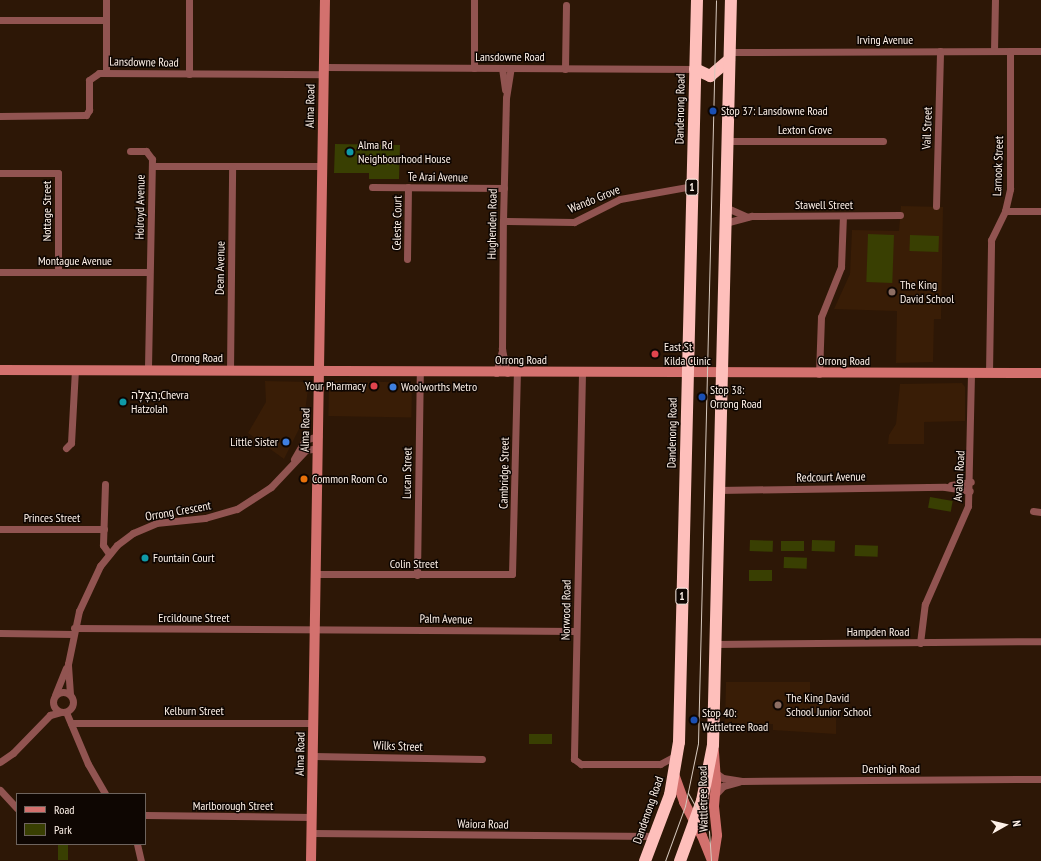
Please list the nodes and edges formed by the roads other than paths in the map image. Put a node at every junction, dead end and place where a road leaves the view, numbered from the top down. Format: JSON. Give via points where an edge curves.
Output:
{"nodes":[{"id":1,"x":106,"y":0,"type":"edge"},
{"id":2,"x":189,"y":0,"type":"edge"},
{"id":3,"x":325,"y":0,"type":"edge"},
{"id":4,"x":474,"y":0,"type":"edge"},
{"id":5,"x":697,"y":0,"type":"edge"},
{"id":6,"x":731,"y":0,"type":"edge"},
{"id":7,"x":995,"y":0,"type":"edge"},
{"id":8,"x":566,"y":5,"type":"dead end"},
{"id":9,"x":0,"y":20,"type":"edge"},
{"id":10,"x":106,"y":20,"type":"junction"},
{"id":11,"x":940,"y":51,"type":"junction"},
{"id":12,"x":994,"y":51,"type":"junction"},
{"id":13,"x":1010,"y":51,"type":"junction"},
{"id":14,"x":1041,"y":51,"type":"edge"},
{"id":15,"x":729,"y":56,"type":"junction"},
{"id":16,"x":474,"y":68,"type":"junction"},
{"id":17,"x":502,"y":68,"type":"junction"},
{"id":18,"x":511,"y":68,"type":"junction"},
{"id":19,"x":565,"y":69,"type":"junction"},
{"id":20,"x":695,"y":69,"type":"junction"},
{"id":21,"x":324,"y":70,"type":"junction"},
{"id":22,"x":106,"y":73,"type":"junction"},
{"id":23,"x":189,"y":74,"type":"junction"},
{"id":24,"x":506,"y":98,"type":"junction"},
{"id":25,"x":0,"y":116,"type":"edge"},
{"id":26,"x":727,"y":141,"type":"junction"},
{"id":27,"x":883,"y":141,"type":"dead end"},
{"id":28,"x":130,"y":151,"type":"dead end"},
{"id":29,"x":152,"y":166,"type":"junction"},
{"id":30,"x":322,"y":166,"type":"junction"},
{"id":31,"x":232,"y":167,"type":"junction"},
{"id":32,"x":0,"y":173,"type":"edge"},
{"id":33,"x":692,"y":186,"type":"junction"},
{"id":34,"x":372,"y":187,"type":"dead end"},
{"id":35,"x":408,"y":187,"type":"junction"},
{"id":36,"x":504,"y":188,"type":"junction"},
{"id":37,"x":936,"y":206,"type":"dead end"},
{"id":38,"x":725,"y":207,"type":"junction"},
{"id":39,"x":1005,"y":210,"type":"junction"},
{"id":40,"x":1041,"y":210,"type":"edge"},
{"id":41,"x":900,"y":215,"type":"dead end"},
{"id":42,"x":843,"y":216,"type":"junction"},
{"id":43,"x":747,"y":217,"type":"junction"},
{"id":44,"x":503,"y":221,"type":"junction"},
{"id":45,"x":725,"y":223,"type":"junction"},
{"id":46,"x":407,"y":259,"type":"dead end"},
{"id":47,"x":0,"y":272,"type":"edge"},
{"id":48,"x":58,"y":272,"type":"junction"},
{"id":49,"x":150,"y":272,"type":"junction"},
{"id":50,"x":502,"y":349,"type":"junction"},
{"id":51,"x":0,"y":370,"type":"edge"},
{"id":52,"x":75,"y":370,"type":"junction"},
{"id":53,"x":148,"y":371,"type":"junction"},
{"id":54,"x":230,"y":371,"type":"junction"},
{"id":55,"x":319,"y":372,"type":"junction"},
{"id":56,"x":420,"y":372,"type":"junction"},
{"id":57,"x":496,"y":373,"type":"junction"},
{"id":58,"x":512,"y":373,"type":"junction"},
{"id":59,"x":582,"y":373,"type":"junction"},
{"id":60,"x":989,"y":373,"type":"junction"},
{"id":61,"x":1041,"y":373,"type":"edge"},
{"id":62,"x":687,"y":374,"type":"junction"},
{"id":63,"x":720,"y":374,"type":"junction"},
{"id":64,"x":819,"y":374,"type":"junction"},
{"id":65,"x":971,"y":374,"type":"junction"},
{"id":66,"x":318,"y":436,"type":"junction"},
{"id":67,"x":66,"y":448,"type":"dead end"},
{"id":68,"x":318,"y":448,"type":"junction"},
{"id":69,"x":290,"y":466,"type":"junction"},
{"id":70,"x":971,"y":482,"type":"junction"},
{"id":71,"x":105,"y":484,"type":"dead end"},
{"id":72,"x":945,"y":486,"type":"junction"},
{"id":73,"x":718,"y":490,"type":"junction"},
{"id":74,"x":970,"y":491,"type":"junction"},
{"id":75,"x":1033,"y":511,"type":"dead end"},
{"id":76,"x":1041,"y":512,"type":"edge"},
{"id":77,"x":0,"y":529,"type":"edge"},
{"id":78,"x":104,"y":529,"type":"junction"},
{"id":79,"x":109,"y":554,"type":"junction"},
{"id":80,"x":316,"y":574,"type":"junction"},
{"id":81,"x":512,"y":574,"type":"joint"},
{"id":82,"x":417,"y":575,"type":"junction"},
{"id":83,"x":315,"y":629,"type":"junction"},
{"id":84,"x":73,"y":631,"type":"junction"},
{"id":85,"x":576,"y":631,"type":"junction"},
{"id":86,"x":0,"y":634,"type":"edge"},
{"id":87,"x":1041,"y":641,"type":"edge"},
{"id":88,"x":923,"y":643,"type":"junction"},
{"id":89,"x":714,"y":644,"type":"junction"},
{"id":90,"x":68,"y":664,"type":"junction"},
{"id":91,"x":70,"y":694,"type":"junction"},
{"id":92,"x":54,"y":698,"type":"junction"},
{"id":93,"x":73,"y":704,"type":"junction"},
{"id":94,"x":64,"y":712,"type":"junction"},
{"id":95,"x":44,"y":721,"type":"junction"},
{"id":96,"x":73,"y":723,"type":"junction"},
{"id":97,"x":313,"y":723,"type":"junction"},
{"id":98,"x":713,"y":736,"type":"junction"},
{"id":99,"x":678,"y":754,"type":"junction"},
{"id":100,"x":313,"y":756,"type":"junction"},
{"id":101,"x":482,"y":759,"type":"dead end"},
{"id":102,"x":0,"y":762,"type":"edge"},
{"id":103,"x":660,"y":764,"type":"junction"},
{"id":104,"x":674,"y":773,"type":"junction"},
{"id":105,"x":716,"y":773,"type":"junction"},
{"id":106,"x":1041,"y":779,"type":"edge"},
{"id":107,"x":742,"y":781,"type":"junction"},
{"id":108,"x":0,"y":790,"type":"edge"},
{"id":109,"x":104,"y":793,"type":"edge"},
{"id":110,"x":714,"y":798,"type":"junction"},
{"id":111,"x":16,"y":807,"type":"edge"},
{"id":112,"x":146,"y":815,"type":"edge"},
{"id":113,"x":154,"y":817,"type":"junction"},
{"id":114,"x":312,"y":817,"type":"junction"},
{"id":115,"x":146,"y":820,"type":"edge"},
{"id":116,"x":694,"y":822,"type":"junction"},
{"id":117,"x":312,"y":833,"type":"junction"},
{"id":118,"x":654,"y":836,"type":"junction"},
{"id":119,"x":137,"y":845,"type":"edge"},
{"id":120,"x":140,"y":861,"type":"edge"},
{"id":121,"x":311,"y":861,"type":"edge"},
{"id":122,"x":645,"y":861,"type":"edge"},
{"id":123,"x":680,"y":861,"type":"edge"},
{"id":124,"x":712,"y":861,"type":"edge"}],
"edges":[{"from":1,"to":10,"type":"street"},
{"from":2,"to":23,"type":"street"},
{"from":3,"to":21,"type":"street","name":"Alma Road"},
{"from":4,"to":16,"type":"street"},
{"from":5,"to":20,"type":"highway","name":"Dandenong Road","number":"1"},
{"from":6,"to":15,"type":"highway"},
{"from":7,"to":12,"type":"street"},
{"from":8,"to":19,"type":"street"},
{"from":9,"to":10,"type":"street"},
{"from":10,"to":22,"type":"street"},
{"from":11,"to":12,"type":"street","name":"Irving Avenue"},
{"from":11,"to":15,"type":"street","name":"Irving Avenue"},
{"from":11,"to":37,"type":"street","name":"Vail Street"},
{"from":12,"to":13,"type":"street","name":"Irving Avenue"},
{"from":13,"to":14,"type":"street","name":"Irving Avenue"},
{"from":13,"to":39,"type":"street","name":"Larnook Street","via":[[1010,189]]},
{"from":15,"to":20,"type":"highway","via":[[710,76]]},
{"from":15,"to":26,"type":"highway"},
{"from":16,"to":17,"type":"street","name":"Lansdowne Road"},
{"from":16,"to":21,"type":"street","name":"Lansdowne Road"},
{"from":17,"to":18,"type":"street","name":"Lansdowne Road"},
{"from":17,"to":24,"type":"street","name":"Hughenden Road"},
{"from":18,"to":19,"type":"street","name":"Lansdowne Road"},
{"from":18,"to":24,"type":"street","name":"Hughenden Road"},
{"from":19,"to":20,"type":"street","name":"Lansdowne Road"},
{"from":20,"to":33,"type":"highway","name":"Dandenong Road","number":"1"},
{"from":21,"to":23,"type":"street","name":"Lansdowne Road"},
{"from":21,"to":30,"type":"street","name":"Alma Road"},
{"from":22,"to":23,"type":"street","name":"Lansdowne Road"},
{"from":22,"to":25,"type":"street","name":"Lansdowne Road","via":[[95,74],[90,78],[89,110],[86,115]]},
{"from":24,"to":36,"type":"street","name":"Hughenden Road"},
{"from":26,"to":27,"type":"street","name":"Lexton Grove"},
{"from":26,"to":38,"type":"highway"},
{"from":28,"to":29,"type":"street","via":[[148,152]]},
{"from":29,"to":31,"type":"street","name":"Holroyd Avenue"},
{"from":29,"to":49,"type":"street","name":"Holroyd Avenue"},
{"from":30,"to":31,"type":"street","name":"Holroyd Avenue"},
{"from":30,"to":55,"type":"street","name":"Alma Road"},
{"from":31,"to":54,"type":"street","name":"Dean Avenue"},
{"from":32,"to":48,"type":"street","name":"Nottage Street","via":[[58,173]]},
{"from":33,"to":44,"type":"street","name":"Wando Grove","via":[[620,199],[574,222]]},
{"from":33,"to":62,"type":"highway","name":"Dandenong Road","number":"1"},
{"from":34,"to":35,"type":"street","name":"Te Arai Avenue"},
{"from":35,"to":36,"type":"street","name":"Te Arai Avenue"},
{"from":35,"to":46,"type":"street","name":"Celeste Court"},
{"from":36,"to":44,"type":"street","name":"Hughenden Road"},
{"from":38,"to":43,"type":"street","name":"Stawell Street"},
{"from":38,"to":45,"type":"highway"},
{"from":39,"to":40,"type":"street"},
{"from":39,"to":60,"type":"street","name":"Larnook Street","via":[[991,240]]},
{"from":41,"to":42,"type":"street","name":"Stawell Street"},
{"from":42,"to":43,"type":"street","name":"Stawell Street"},
{"from":42,"to":64,"type":"street","via":[[841,267],[821,317]]},
{"from":43,"to":45,"type":"street","name":"Stawell Street"},
{"from":44,"to":50,"type":"street","name":"Hughenden Road"},
{"from":45,"to":63,"type":"highway"},
{"from":47,"to":48,"type":"street","name":"Montague Avenue"},
{"from":48,"to":49,"type":"street","name":"Montague Avenue"},
{"from":49,"to":53,"type":"street","name":"Holroyd Avenue"},
{"from":50,"to":57,"type":"street","name":"Hughenden Road"},
{"from":50,"to":58,"type":"street","name":"Hughenden Road"},
{"from":51,"to":52,"type":"street","name":"Orrong Road"},
{"from":52,"to":53,"type":"street","name":"Orrong Road"},
{"from":52,"to":67,"type":"street","via":[[71,443]]},
{"from":53,"to":54,"type":"street","name":"Orrong Road"},
{"from":54,"to":55,"type":"street","name":"Orrong Road"},
{"from":55,"to":56,"type":"street","name":"Orrong Road"},
{"from":55,"to":66,"type":"street","name":"Alma Road"},
{"from":56,"to":57,"type":"street","name":"Orrong Road"},
{"from":56,"to":82,"type":"street","name":"Lucan Street"},
{"from":57,"to":58,"type":"street","name":"Orrong Road"},
{"from":58,"to":59,"type":"street","name":"Orrong Road"},
{"from":58,"to":81,"type":"street","name":"Cambridge Street"},
{"from":59,"to":62,"type":"street","name":"Orrong Road"},
{"from":59,"to":85,"type":"street","name":"Norwood Road"},
{"from":60,"to":61,"type":"street","name":"Orrong Road"},
{"from":60,"to":65,"type":"street","name":"Orrong Road"},
{"from":62,"to":63,"type":"street","name":"Orrong Road"},
{"from":62,"to":99,"type":"highway","name":"Dandenong Road","number":"1"},
{"from":63,"to":64,"type":"street","name":"Orrong Road"},
{"from":63,"to":73,"type":"highway"},
{"from":64,"to":65,"type":"street","name":"Orrong Road"},
{"from":65,"to":70,"type":"street","name":"Avalon Road"},
{"from":66,"to":68,"type":"street","name":"Alma Road"},
{"from":66,"to":69,"type":"street","name":"Orrong Crescent","via":[[305,440]]},
{"from":68,"to":69,"type":"street","name":"Orrong Crescent","via":[[306,450]]},
{"from":68,"to":80,"type":"street","name":"Alma Road"},
{"from":69,"to":79,"type":"street","name":"Orrong Crescent","via":[[263,493],[237,509],[205,518],[165,522],[141,528],[124,539]]},
{"from":70,"to":72,"type":"street","name":"Redcourt Avenue"},
{"from":70,"to":74,"type":"street","name":"Avalon Road"},
{"from":71,"to":78,"type":"street"},
{"from":72,"to":73,"type":"street","name":"Redcourt Avenue"},
{"from":72,"to":74,"type":"street","name":"Redcourt Avenue"},
{"from":73,"to":89,"type":"highway"},
{"from":74,"to":88,"type":"street","name":"Avalon Road","via":[[966,514],[930,592],[922,618]]},
{"from":75,"to":76,"type":"street"},
{"from":77,"to":78,"type":"street","name":"Princes Street"},
{"from":78,"to":79,"type":"street","via":[[104,548]]},
{"from":79,"to":84,"type":"street","name":"Orrong Crescent","via":[[90,585]]},
{"from":80,"to":82,"type":"street","name":"Colin Street"},
{"from":80,"to":83,"type":"street","name":"Alma Road"},
{"from":81,"to":82,"type":"street","name":"Colin Street"},
{"from":83,"to":84,"type":"street","name":"Ercildoune Street"},
{"from":83,"to":85,"type":"street","name":"Palm Avenue"},
{"from":83,"to":97,"type":"street","name":"Alma Road"},
{"from":84,"to":86,"type":"street","name":"Ercildoune Street"},
{"from":84,"to":90,"type":"street","name":"Orrong Crescent"},
{"from":85,"to":103,"type":"street","name":"Norwood Road","via":[[575,761],[581,764]]},
{"from":87,"to":88,"type":"street","name":"Hampden Road"},
{"from":88,"to":89,"type":"street","name":"Hampden Road"},
{"from":89,"to":98,"type":"highway"},
{"from":90,"to":91,"type":"street","name":"Orrong Crescent"},
{"from":90,"to":92,"type":"street","name":"Orrong Crescent"},
{"from":91,"to":92,"type":"street","via":[[60,692]]},
{"from":91,"to":93,"type":"street"},
{"from":92,"to":94,"type":"street","via":[[55,708]]},
{"from":92,"to":95,"type":"street","name":"Orrong Crescent"},
{"from":93,"to":94,"type":"street"},
{"from":93,"to":96,"type":"street"},
{"from":94,"to":95,"type":"street","via":[[54,713]]},
{"from":94,"to":96,"type":"street"},
{"from":95,"to":102,"type":"street","via":[[13,753]]},
{"from":96,"to":97,"type":"street","name":"Kelburn Street"},
{"from":96,"to":109,"type":"street","via":[[88,764]]},
{"from":97,"to":100,"type":"street","name":"Alma Road"},
{"from":98,"to":105,"type":"street","name":"Wattletree Road"},
{"from":98,"to":116,"type":"highway","via":[[708,773]]},
{"from":99,"to":103,"type":"street","name":"Norwood Road"},
{"from":99,"to":104,"type":"highway","name":"Dandenong Road","number":"1"},
{"from":100,"to":101,"type":"street","name":"Wilks Street"},
{"from":100,"to":114,"type":"street","name":"Alma Road"},
{"from":103,"to":104,"type":"street"},
{"from":104,"to":116,"type":"street","name":"Wattletree Road"},
{"from":104,"to":118,"type":"highway","name":"Dandenong Road","number":"1"},
{"from":105,"to":107,"type":"street","name":"Denbigh Road","via":[[723,778]]},
{"from":105,"to":110,"type":"street","name":"Wattletree Road"},
{"from":106,"to":107,"type":"street","name":"Denbigh Road"},
{"from":107,"to":110,"type":"street","name":"Denbigh Road","via":[[720,787]]},
{"from":108,"to":111,"type":"street"},
{"from":110,"to":124,"type":"street","name":"Wattletree Road","via":[[717,835]]},
{"from":112,"to":113,"type":"street","name":"Marlborough Street"},
{"from":113,"to":114,"type":"street","name":"Marlborough Street"},
{"from":113,"to":115,"type":"street","name":"Marlborough Street"},
{"from":114,"to":117,"type":"street","name":"Alma Road"},
{"from":116,"to":123,"type":"highway"},
{"from":116,"to":124,"type":"street","name":"Wattletree Road"},
{"from":117,"to":118,"type":"street","name":"Waiora Road"},
{"from":117,"to":121,"type":"street","name":"Alma Road"},
{"from":118,"to":122,"type":"highway","name":"Dandenong Road","number":"1"},
{"from":119,"to":120,"type":"street"}]}
